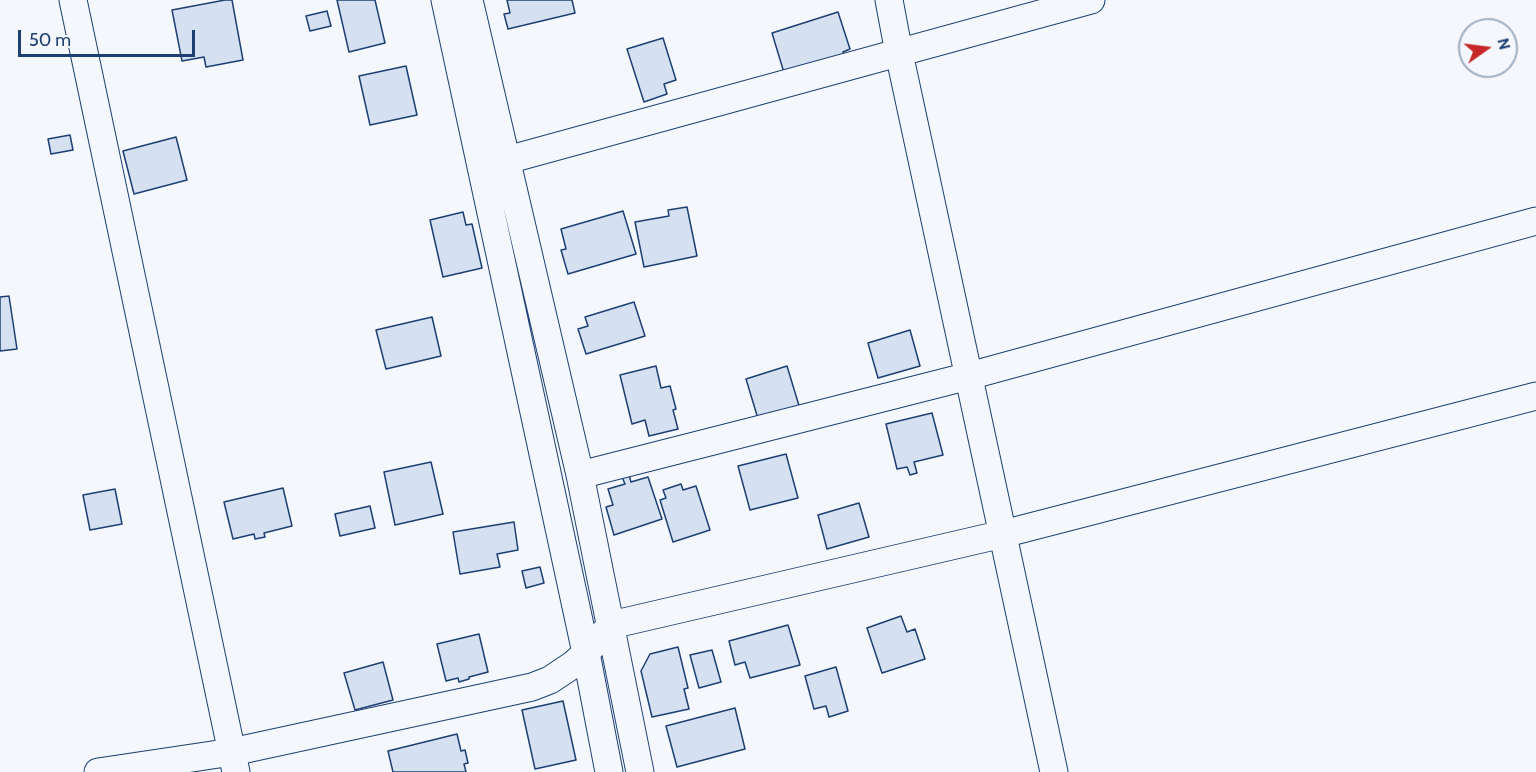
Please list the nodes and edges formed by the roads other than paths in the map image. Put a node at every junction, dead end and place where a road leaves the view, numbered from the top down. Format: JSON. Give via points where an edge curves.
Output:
{"nodes":[{"id":1,"x":74,"y":0,"type":"edge"},
{"id":2,"x":445,"y":0,"type":"edge"},
{"id":3,"x":469,"y":0,"type":"edge"},
{"id":4,"x":889,"y":0,"type":"edge"},
{"id":5,"x":1091,"y":0,"type":"edge"},
{"id":6,"x":899,"y":53,"type":"junction"},
{"id":7,"x":507,"y":160,"type":"junction"},
{"id":8,"x":1536,"y":220,"type":"edge"},
{"id":9,"x":969,"y":376,"type":"junction"},
{"id":10,"x":1536,"y":396,"type":"edge"},
{"id":11,"x":580,"y":475,"type":"junction"},
{"id":12,"x":1003,"y":534,"type":"junction"},
{"id":13,"x":611,"y":625,"type":"junction"},
{"id":14,"x":586,"y":653,"type":"junction"},
{"id":15,"x":234,"y":762,"type":"edge"},
{"id":16,"x":98,"y":772,"type":"edge"},
{"id":17,"x":609,"y":772,"type":"edge"},
{"id":18,"x":640,"y":772,"type":"edge"},
{"id":19,"x":1054,"y":772,"type":"edge"}],
"edges":[{"from":1,"to":15,"type":"street"},
{"from":2,"to":14,"type":"street"},
{"from":3,"to":7,"type":"street"},
{"from":4,"to":6,"type":"street"},
{"from":5,"to":6,"type":"street"},
{"from":6,"to":7,"type":"street"},
{"from":6,"to":9,"type":"street"},
{"from":7,"to":11,"type":"street"},
{"from":8,"to":9,"type":"street"},
{"from":9,"to":11,"type":"street"},
{"from":9,"to":12,"type":"street"},
{"from":10,"to":12,"type":"street"},
{"from":11,"to":13,"type":"street"},
{"from":12,"to":13,"type":"street"},
{"from":12,"to":19,"type":"street"},
{"from":13,"to":14,"type":"street"},
{"from":13,"to":18,"type":"street"},
{"from":14,"to":15,"type":"street","via":[[550,680],[532,687]]},
{"from":14,"to":17,"type":"street"},
{"from":15,"to":16,"type":"street"}]}
